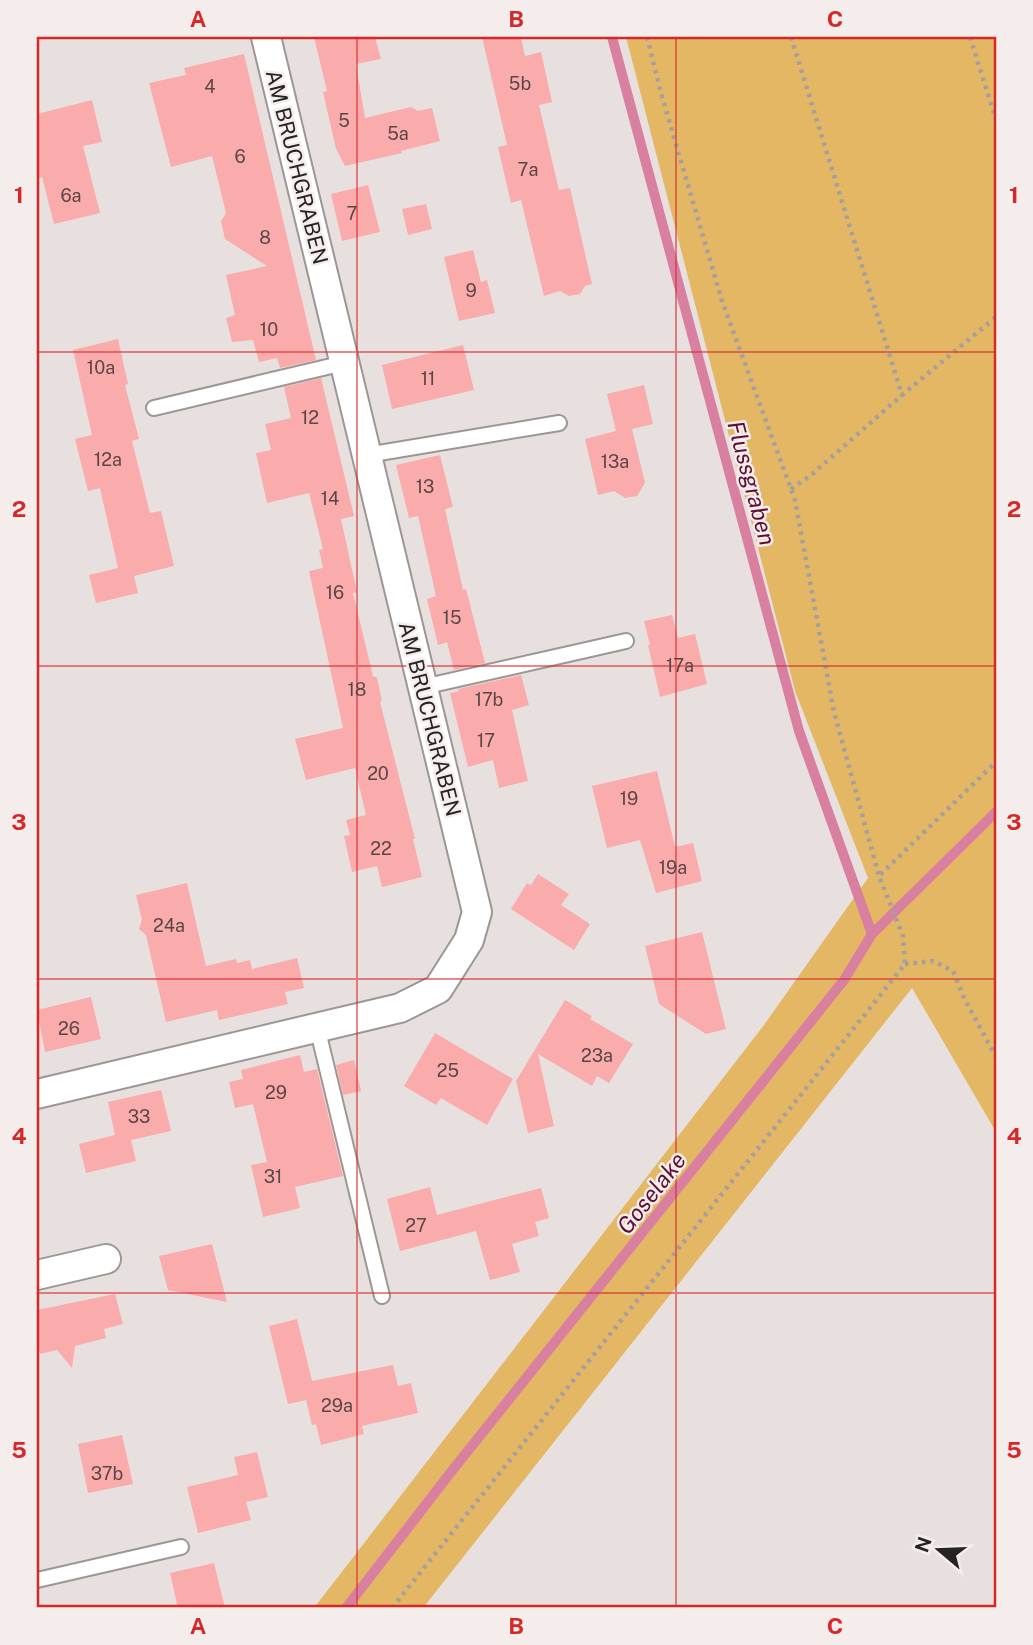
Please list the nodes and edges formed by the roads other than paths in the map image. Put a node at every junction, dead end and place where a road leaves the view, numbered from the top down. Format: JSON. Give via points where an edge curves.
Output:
{"nodes":[{"id":1,"x":266,"y":37,"type":"edge"},
{"id":2,"x":344,"y":363,"type":"junction"},
{"id":3,"x":153,"y":408,"type":"dead end"},
{"id":4,"x":559,"y":423,"type":"dead end"},
{"id":5,"x":367,"y":455,"type":"junction"},
{"id":6,"x":626,"y":641,"type":"dead end"},
{"id":7,"x":423,"y":687,"type":"junction"},
{"id":8,"x":317,"y":1027,"type":"junction"},
{"id":9,"x":37,"y":1094,"type":"edge"},
{"id":10,"x":106,"y":1259,"type":"dead end"},
{"id":11,"x":37,"y":1275,"type":"edge"},
{"id":12,"x":382,"y":1296,"type":"dead end"},
{"id":13,"x":181,"y":1547,"type":"dead end"},
{"id":14,"x":37,"y":1580,"type":"edge"}],
"edges":[{"from":1,"to":2,"type":"street","name":"AM BRUCHGRABEN"},
{"from":2,"to":3,"type":"lane"},
{"from":2,"to":5,"type":"street","name":"AM BRUCHGRABEN"},
{"from":4,"to":5,"type":"lane"},
{"from":5,"to":7,"type":"street","name":"AM BRUCHGRABEN"},
{"from":6,"to":7,"type":"lane"},
{"from":7,"to":8,"type":"street","name":"AM BRUCHGRABEN","via":[[477,912],[469,940],[438,989],[400,1008]]},
{"from":8,"to":9,"type":"street","name":"AM BRUCHGRABEN"},
{"from":8,"to":12,"type":"lane"},
{"from":10,"to":11,"type":"street"},
{"from":13,"to":14,"type":"lane"}]}
